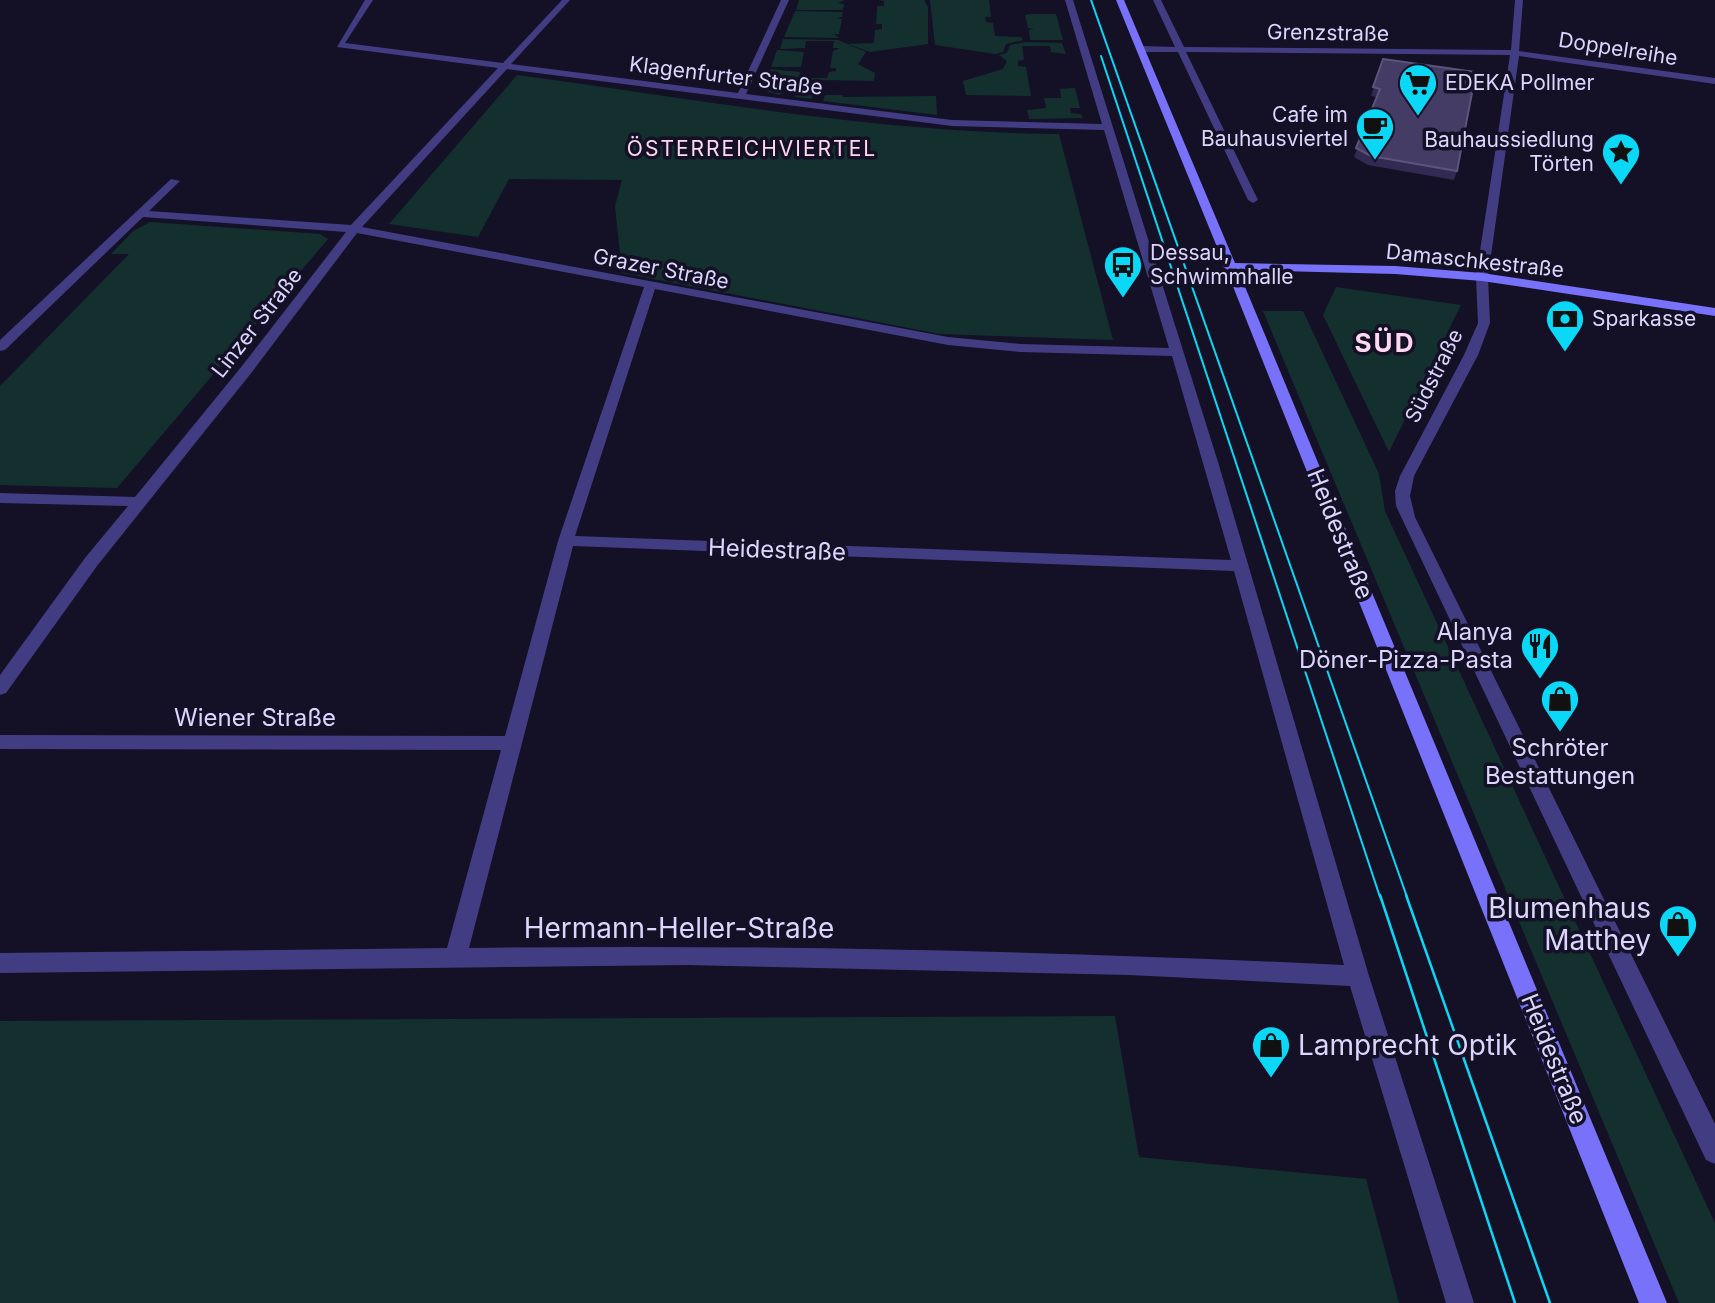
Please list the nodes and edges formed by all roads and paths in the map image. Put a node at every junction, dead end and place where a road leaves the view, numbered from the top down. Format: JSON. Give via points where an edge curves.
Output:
{"nodes":[{"id":1,"x":369,"y":0,"type":"edge"},
{"id":2,"x":566,"y":0,"type":"edge"},
{"id":3,"x":785,"y":0,"type":"edge"},
{"id":4,"x":1069,"y":0,"type":"edge"},
{"id":5,"x":1120,"y":0,"type":"edge"},
{"id":6,"x":1157,"y":0,"type":"edge"},
{"id":7,"x":1519,"y":0,"type":"edge"},
{"id":8,"x":1141,"y":49,"type":"junction"},
{"id":9,"x":1181,"y":49,"type":"junction"},
{"id":10,"x":1515,"y":52,"type":"junction"},
{"id":11,"x":507,"y":66,"type":"junction"},
{"id":12,"x":1715,"y":82,"type":"edge"},
{"id":13,"x":741,"y":96,"type":"junction"},
{"id":14,"x":1108,"y":127,"type":"junction"},
{"id":15,"x":175,"y":181,"type":"dead end"},
{"id":16,"x":1253,"y":200,"type":"dead end"},
{"id":17,"x":140,"y":214,"type":"junction"},
{"id":18,"x":354,"y":229,"type":"junction"},
{"id":19,"x":1228,"y":266,"type":"junction"},
{"id":20,"x":1482,"y":277,"type":"junction"},
{"id":21,"x":650,"y":287,"type":"junction"},
{"id":22,"x":1715,"y":312,"type":"edge"},
{"id":23,"x":0,"y":347,"type":"edge"},
{"id":24,"x":1177,"y":352,"type":"junction"},
{"id":25,"x":0,"y":499,"type":"edge"},
{"id":26,"x":138,"y":502,"type":"junction"},
{"id":27,"x":565,"y":541,"type":"junction"},
{"id":28,"x":1241,"y":566,"type":"junction"},
{"id":29,"x":0,"y":688,"type":"edge"},
{"id":30,"x":0,"y":742,"type":"edge"},
{"id":31,"x":511,"y":743,"type":"junction"},
{"id":32,"x":456,"y":956,"type":"junction"},
{"id":33,"x":0,"y":963,"type":"edge"},
{"id":34,"x":1358,"y":976,"type":"junction"},
{"id":35,"x":1715,"y":1151,"type":"edge"},
{"id":36,"x":1460,"y":1303,"type":"edge"},
{"id":37,"x":1653,"y":1303,"type":"edge"}],
"edges":[{"from":1,"to":11,"type":"street","name":"Klagenfurter Straße","via":[[340,45]]},
{"from":2,"to":11,"type":"street","name":"Linzer Straße"},
{"from":3,"to":13,"type":"street"},
{"from":4,"to":14,"type":"street"},
{"from":5,"to":8,"type":"street","name":"Heidestraße"},
{"from":6,"to":9,"type":"street"},
{"from":7,"to":10,"type":"street","name":"Südstraße"},
{"from":8,"to":9,"type":"street","name":"Grenzstraße"},
{"from":8,"to":19,"type":"street","name":"Heidestraße"},
{"from":9,"to":10,"type":"street","name":"Grenzstraße"},
{"from":9,"to":16,"type":"street"},
{"from":10,"to":12,"type":"street","name":"Doppelreihe"},
{"from":10,"to":20,"type":"street","name":"Südstraße"},
{"from":11,"to":13,"type":"street","name":"Klagenfurter Straße"},
{"from":11,"to":18,"type":"street","name":"Linzer Straße"},
{"from":13,"to":14,"type":"street","name":"Klagenfurter Straße","via":[[951,123]]},
{"from":14,"to":24,"type":"street"},
{"from":15,"to":17,"type":"street"},
{"from":17,"to":18,"type":"street","name":"Grazer Straße"},
{"from":17,"to":23,"type":"street"},
{"from":18,"to":21,"type":"street","name":"Grazer Straße"},
{"from":18,"to":26,"type":"street","name":"Linzer Straße"},
{"from":19,"to":20,"type":"street","name":"Damaschkestraße"},
{"from":19,"to":37,"type":"street","name":"Heidestraße","via":[[1328,500]]},
{"from":20,"to":22,"type":"street","name":"Damaschkestraße"},
{"from":20,"to":35,"type":"street","name":"Südstraße","via":[[1484,323],[1401,489],[1407,517]]},
{"from":21,"to":24,"type":"street","name":"Grazer Straße","via":[[948,341],[1020,348]]},
{"from":21,"to":27,"type":"street"},
{"from":24,"to":28,"type":"street"},
{"from":25,"to":26,"type":"street"},
{"from":26,"to":29,"type":"street","name":"Linzer Straße"},
{"from":27,"to":28,"type":"street","name":"Heidestraße"},
{"from":27,"to":31,"type":"street"},
{"from":28,"to":34,"type":"street"},
{"from":30,"to":31,"type":"street","name":"Wiener Straße"},
{"from":31,"to":32,"type":"street"},
{"from":32,"to":33,"type":"street","name":"Hermann-Heller-Straße"},
{"from":32,"to":34,"type":"street","name":"Hermann-Heller-Straße","via":[[687,955],[1129,965]]},
{"from":34,"to":36,"type":"street"}]}
